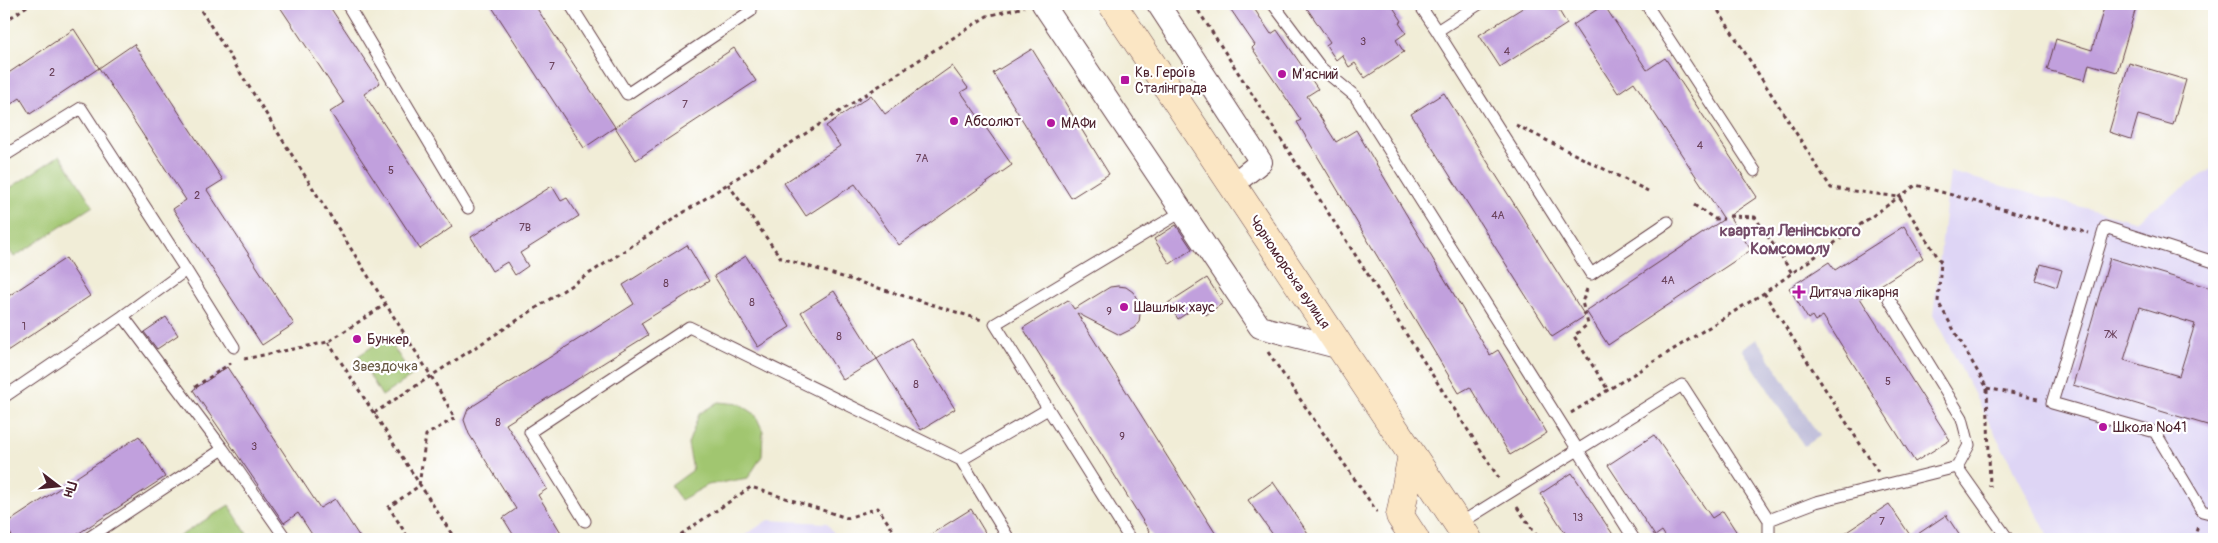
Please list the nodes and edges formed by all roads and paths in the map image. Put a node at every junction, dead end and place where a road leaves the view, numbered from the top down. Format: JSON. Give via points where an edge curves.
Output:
{"nodes":[{"id":1,"x":30,"y":4,"type":"edge"},
{"id":2,"x":197,"y":4,"type":"edge"},
{"id":3,"x":347,"y":4,"type":"edge"},
{"id":4,"x":570,"y":4,"type":"edge"},
{"id":5,"x":746,"y":4,"type":"edge"},
{"id":6,"x":1112,"y":4,"type":"edge"},
{"id":7,"x":1194,"y":4,"type":"edge"},
{"id":8,"x":1273,"y":4,"type":"edge"},
{"id":9,"x":1419,"y":4,"type":"edge"},
{"id":10,"x":1479,"y":4,"type":"edge"},
{"id":11,"x":1646,"y":4,"type":"edge"},
{"id":12,"x":1714,"y":4,"type":"edge"},
{"id":13,"x":1035,"y":5,"type":"edge"},
{"id":14,"x":1165,"y":7,"type":"edge"},
{"id":15,"x":4,"y":22,"type":"edge"},
{"id":16,"x":1437,"y":31,"type":"junction"},
{"id":17,"x":1488,"y":111,"type":"junction"},
{"id":18,"x":4,"y":156,"type":"edge"},
{"id":19,"x":1755,"y":171,"type":"dead end"},
{"id":20,"x":728,"y":184,"type":"junction"},
{"id":21,"x":1232,"y":185,"type":"junction"},
{"id":22,"x":1648,"y":190,"type":"dead end"},
{"id":23,"x":1899,"y":197,"type":"junction"},
{"id":24,"x":1694,"y":205,"type":"dead end"},
{"id":25,"x":468,"y":208,"type":"dead end"},
{"id":26,"x":1183,"y":211,"type":"junction"},
{"id":27,"x":1729,"y":216,"type":"dead end"},
{"id":28,"x":1724,"y":219,"type":"dead end"},
{"id":29,"x":1668,"y":222,"type":"dead end"},
{"id":30,"x":2102,"y":237,"type":"junction"},
{"id":31,"x":2214,"y":262,"type":"edge"},
{"id":32,"x":186,"y":270,"type":"junction"},
{"id":33,"x":1792,"y":273,"type":"junction"},
{"id":34,"x":1591,"y":274,"type":"junction"},
{"id":35,"x":1764,"y":293,"type":"junction"},
{"id":36,"x":1889,"y":299,"type":"dead end"},
{"id":37,"x":386,"y":304,"type":"junction"},
{"id":38,"x":123,"y":316,"type":"junction"},
{"id":39,"x":995,"y":324,"type":"junction"},
{"id":40,"x":328,"y":342,"type":"junction"},
{"id":41,"x":234,"y":347,"type":"dead end"},
{"id":42,"x":1341,"y":348,"type":"junction"},
{"id":43,"x":431,"y":376,"type":"junction"},
{"id":44,"x":1987,"y":388,"type":"junction"},
{"id":45,"x":1608,"y":390,"type":"junction"},
{"id":46,"x":182,"y":395,"type":"junction"},
{"id":47,"x":4,"y":397,"type":"edge"},
{"id":48,"x":2036,"y":399,"type":"dead end"},
{"id":49,"x":1048,"y":409,"type":"junction"},
{"id":50,"x":374,"y":412,"type":"junction"},
{"id":51,"x":1560,"y":419,"type":"junction"},
{"id":52,"x":223,"y":449,"type":"junction"},
{"id":53,"x":1578,"y":450,"type":"junction"},
{"id":54,"x":1412,"y":455,"type":"junction"},
{"id":55,"x":961,"y":460,"type":"junction"},
{"id":56,"x":1958,"y":467,"type":"junction"},
{"id":57,"x":419,"y":486,"type":"junction"},
{"id":58,"x":1887,"y":486,"type":"junction"},
{"id":59,"x":1508,"y":494,"type":"junction"},
{"id":60,"x":2214,"y":514,"type":"edge"},
{"id":61,"x":1991,"y":515,"type":"junction"},
{"id":62,"x":1768,"y":520,"type":"junction"},
{"id":63,"x":585,"y":521,"type":"dead end"},
{"id":64,"x":1463,"y":532,"type":"edge"},
{"id":65,"x":2196,"y":534,"type":"dead end"},
{"id":66,"x":87,"y":539,"type":"edge"},
{"id":67,"x":286,"y":539,"type":"edge"},
{"id":68,"x":409,"y":539,"type":"edge"},
{"id":69,"x":455,"y":539,"type":"edge"},
{"id":70,"x":674,"y":539,"type":"edge"},
{"id":71,"x":899,"y":539,"type":"edge"},
{"id":72,"x":1009,"y":539,"type":"edge"},
{"id":73,"x":1130,"y":539,"type":"edge"},
{"id":74,"x":1415,"y":539,"type":"edge"},
{"id":75,"x":1539,"y":539,"type":"edge"},
{"id":76,"x":1634,"y":539,"type":"edge"},
{"id":77,"x":1769,"y":539,"type":"edge"},
{"id":78,"x":2008,"y":539,"type":"edge"},
{"id":79,"x":2194,"y":539,"type":"edge"}],
"edges":[{"from":1,"to":15,"type":"path"},
{"from":2,"to":37,"type":"path"},
{"from":3,"to":25,"type":"lane"},
{"from":4,"to":5,"type":"lane","via":[[627,94],[751,11]]},
{"from":6,"to":21,"type":"street","name":"Чорноморська вулиця"},
{"from":7,"to":59,"type":"path"},
{"from":8,"to":51,"type":"lane","via":[[1321,68],[1355,96]]},
{"from":9,"to":16,"type":"lane"},
{"from":10,"to":16,"type":"lane"},
{"from":11,"to":19,"type":"lane"},
{"from":12,"to":23,"type":"path","via":[[1831,188]]},
{"from":13,"to":20,"type":"path","via":[[987,16]]},
{"from":13,"to":26,"type":"street"},
{"from":14,"to":21,"type":"street","via":[[1261,162]]},
{"from":16,"to":17,"type":"lane"},
{"from":17,"to":22,"type":"path"},
{"from":17,"to":34,"type":"lane"},
{"from":18,"to":32,"type":"lane","via":[[81,108]]},
{"from":20,"to":39,"type":"path","via":[[781,258]]},
{"from":20,"to":43,"type":"path"},
{"from":21,"to":42,"type":"street","name":"Чорноморська вулиця"},
{"from":23,"to":30,"type":"path","via":[[1916,185]]},
{"from":23,"to":33,"type":"path"},
{"from":23,"to":44,"type":"path","via":[[1941,262],[1938,302]]},
{"from":24,"to":28,"type":"path","via":[[1716,219]]},
{"from":26,"to":39,"type":"lane"},
{"from":26,"to":42,"type":"street","via":[[1260,327]]},
{"from":27,"to":33,"type":"path","via":[[1755,217]]},
{"from":29,"to":34,"type":"lane"},
{"from":30,"to":31,"type":"lane","via":[[2105,227]]},
{"from":30,"to":60,"type":"lane","via":[[2052,403],[2155,432],[2202,511]]},
{"from":32,"to":38,"type":"lane"},
{"from":32,"to":41,"type":"lane"},
{"from":33,"to":35,"type":"path"},
{"from":34,"to":45,"type":"path","via":[[1582,302],[1588,324],[1574,336]]},
{"from":35,"to":45,"type":"path"},
{"from":35,"to":58,"type":"path"},
{"from":36,"to":56,"type":"lane","via":[[1962,418],[1969,445]]},
{"from":37,"to":40,"type":"path"},
{"from":37,"to":43,"type":"path"},
{"from":38,"to":46,"type":"lane"},
{"from":38,"to":47,"type":"lane"},
{"from":39,"to":49,"type":"lane"},
{"from":40,"to":46,"type":"path","via":[[235,360]]},
{"from":40,"to":50,"type":"path"},
{"from":42,"to":54,"type":"street","name":"Чорноморська вулиця"},
{"from":43,"to":50,"type":"path"},
{"from":43,"to":57,"type":"path","via":[[455,418],[426,435]]},
{"from":44,"to":48,"type":"path"},
{"from":44,"to":61,"type":"path"},
{"from":45,"to":51,"type":"path"},
{"from":46,"to":52,"type":"lane"},
{"from":49,"to":55,"type":"lane"},
{"from":49,"to":73,"type":"lane"},
{"from":50,"to":57,"type":"path"},
{"from":51,"to":53,"type":"lane"},
{"from":52,"to":66,"type":"lane"},
{"from":52,"to":67,"type":"lane"},
{"from":53,"to":59,"type":"lane"},
{"from":53,"to":62,"type":"lane","via":[[1682,385]]},
{"from":53,"to":76,"type":"lane"},
{"from":54,"to":64,"type":"street","name":"Чорноморська вулиця"},
{"from":54,"to":74,"type":"street","via":[[1400,516]]},
{"from":55,"to":63,"type":"lane","via":[[690,327],[530,432]]},
{"from":55,"to":72,"type":"lane"},
{"from":56,"to":58,"type":"lane"},
{"from":56,"to":61,"type":"lane"},
{"from":57,"to":68,"type":"path","via":[[390,507]]},
{"from":57,"to":69,"type":"path"},
{"from":58,"to":62,"type":"lane","via":[[1816,502]]},
{"from":59,"to":64,"type":"lane"},
{"from":59,"to":75,"type":"path"},
{"from":61,"to":78,"type":"lane"},
{"from":62,"to":77,"type":"lane"},
{"from":65,"to":79,"type":"path"},
{"from":70,"to":71,"type":"path","via":[[751,487],[847,518],[878,508]]}]}
